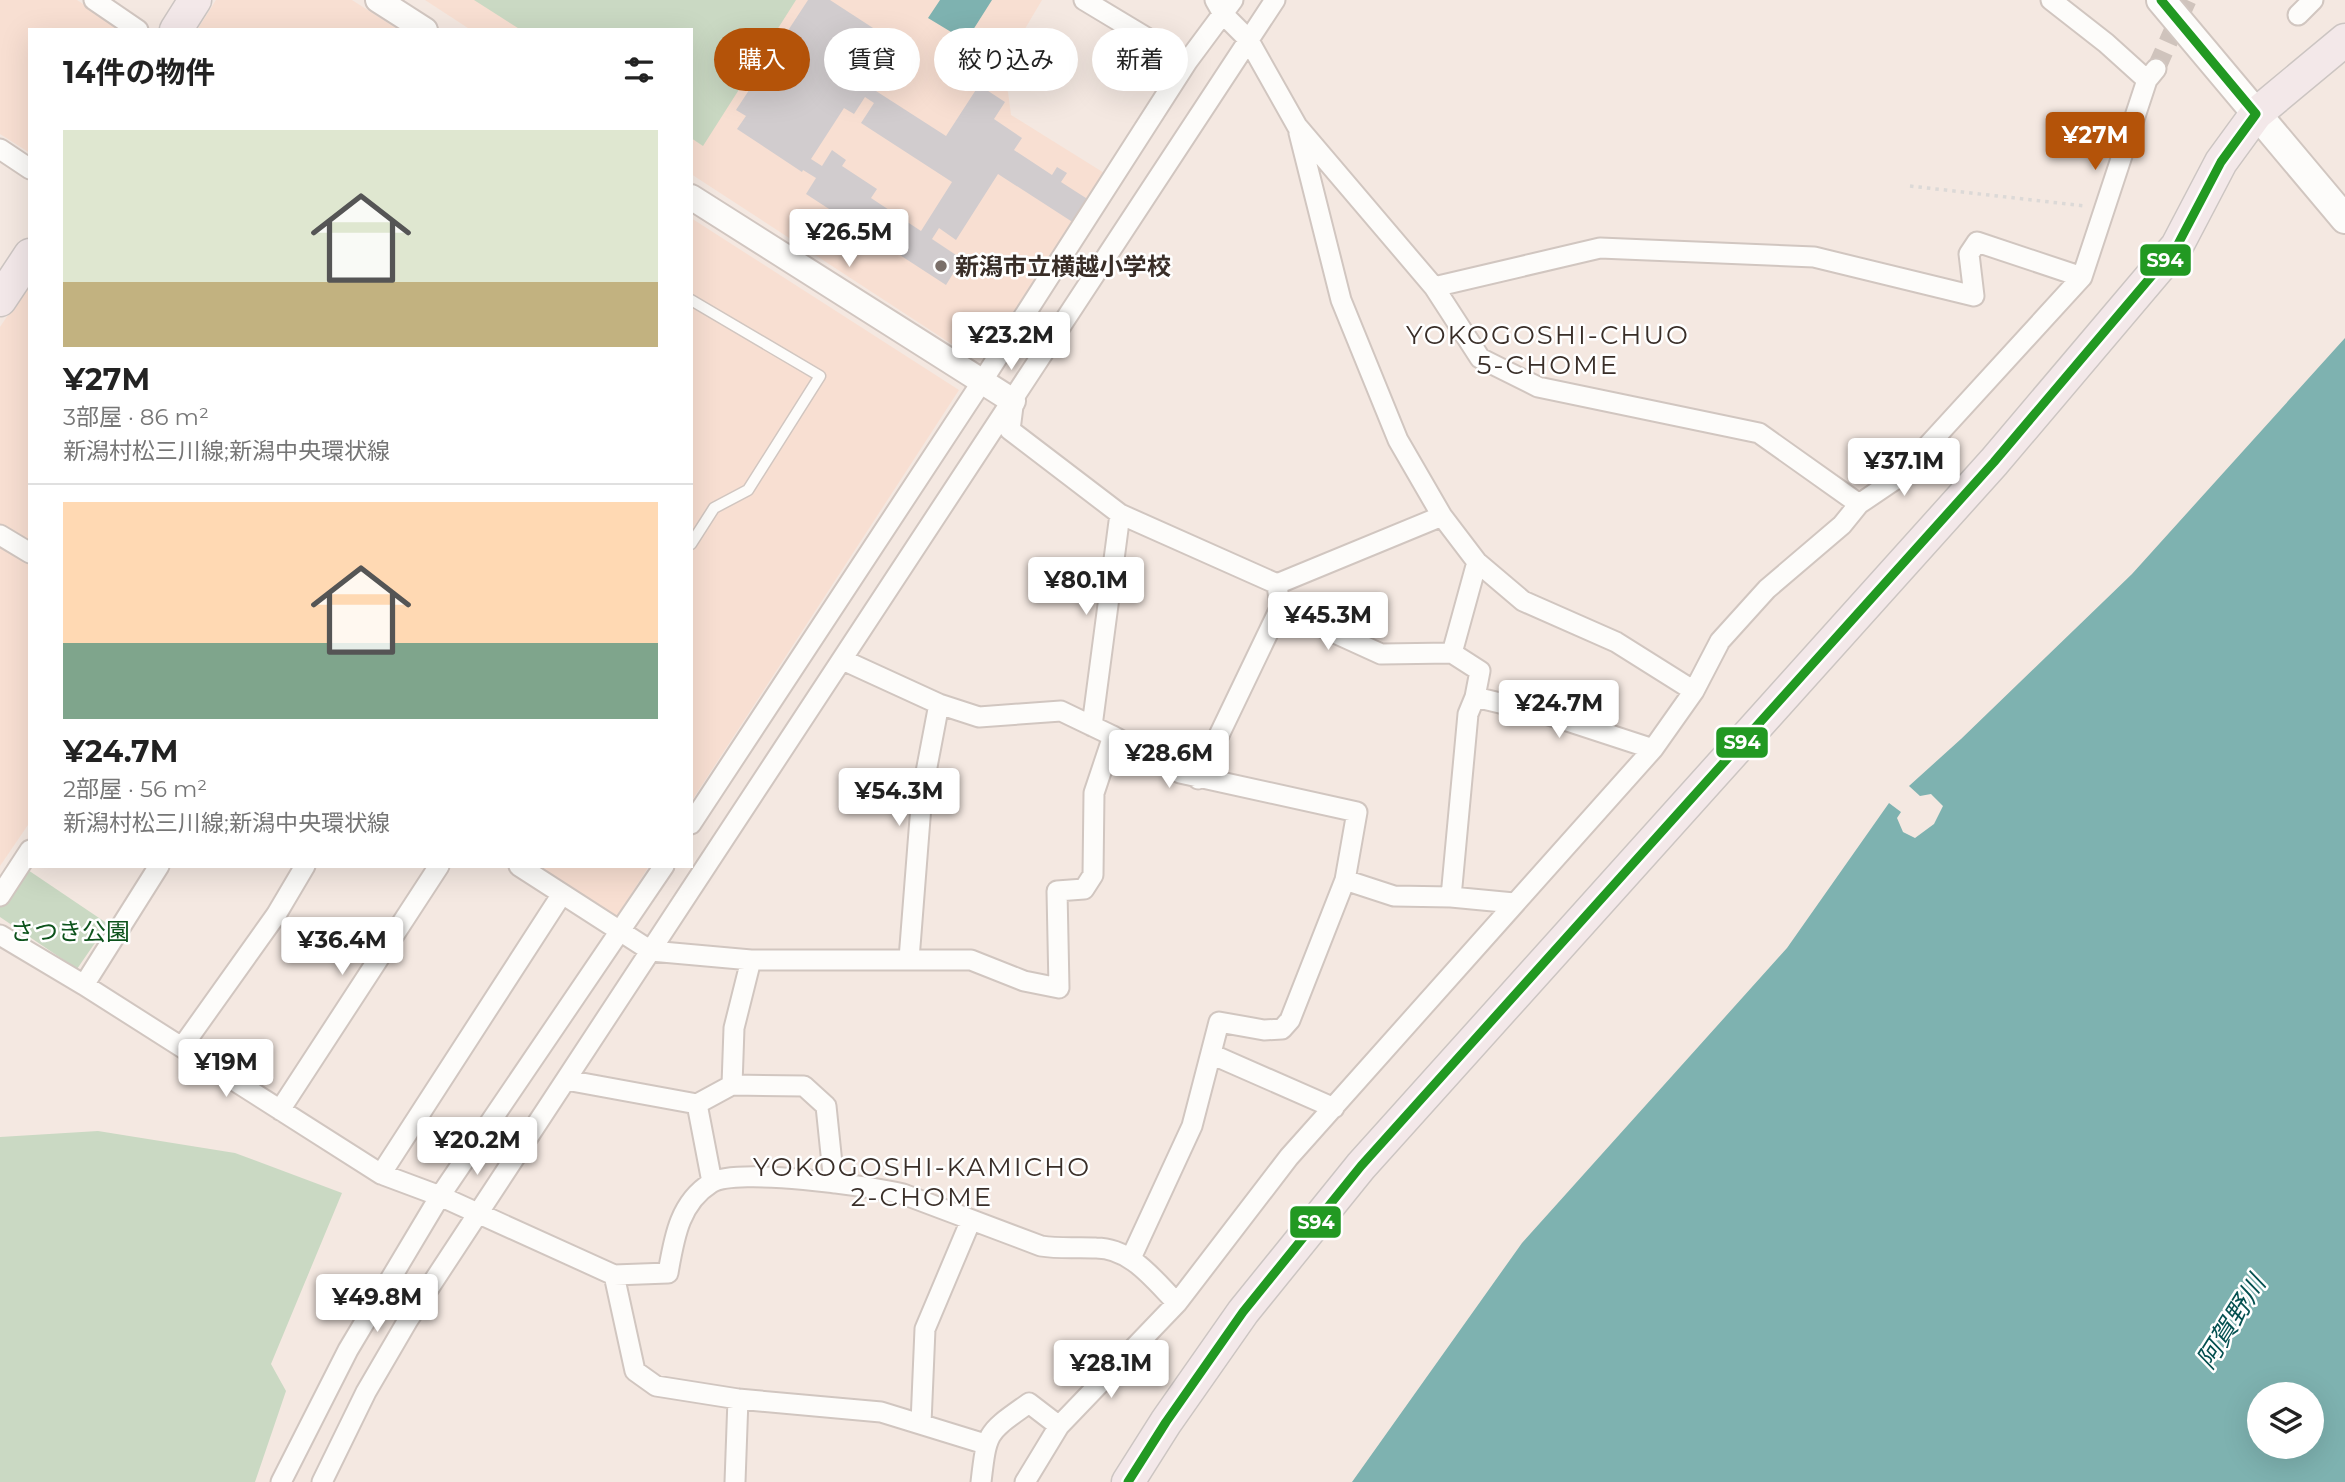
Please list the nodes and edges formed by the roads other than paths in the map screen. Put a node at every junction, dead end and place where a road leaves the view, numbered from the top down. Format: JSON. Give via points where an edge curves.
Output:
{"nodes":[{"id":1,"x":94,"y":0,"type":"edge"},
{"id":2,"x":195,"y":0,"type":"edge"},
{"id":3,"x":378,"y":0,"type":"edge"},
{"id":4,"x":1084,"y":0,"type":"edge"},
{"id":5,"x":1275,"y":0,"type":"edge"},
{"id":6,"x":2051,"y":0,"type":"edge"},
{"id":7,"x":2161,"y":0,"type":"edge"},
{"id":8,"x":2313,"y":0,"type":"edge"},
{"id":9,"x":1224,"y":5,"type":"edge"},
{"id":10,"x":2298,"y":15,"type":"dead end"},
{"id":11,"x":135,"y":28,"type":"edge"},
{"id":12,"x":177,"y":28,"type":"edge"},
{"id":13,"x":422,"y":28,"type":"edge"},
{"id":14,"x":1130,"y":28,"type":"edge"},
{"id":15,"x":1248,"y":39,"type":"junction"},
{"id":16,"x":2345,"y":40,"type":"edge"},
{"id":17,"x":1188,"y":59,"type":"edge"},
{"id":18,"x":1167,"y":91,"type":"edge"},
{"id":19,"x":2256,"y":114,"type":"junction"},
{"id":20,"x":1297,"y":126,"type":"junction"},
{"id":21,"x":0,"y":149,"type":"edge"},
{"id":22,"x":28,"y":168,"type":"edge"},
{"id":23,"x":693,"y":198,"type":"edge"},
{"id":24,"x":2345,"y":219,"type":"edge"},
{"id":25,"x":28,"y":258,"type":"edge"},
{"id":26,"x":2082,"y":277,"type":"junction"},
{"id":27,"x":1434,"y":287,"type":"junction"},
{"id":28,"x":0,"y":300,"type":"edge"},
{"id":29,"x":693,"y":301,"type":"edge"},
{"id":30,"x":983,"y":380,"type":"junction"},
{"id":31,"x":1013,"y":401,"type":"junction"},
{"id":32,"x":1859,"y":504,"type":"junction"},
{"id":33,"x":1120,"y":514,"type":"junction"},
{"id":34,"x":1442,"y":516,"type":"junction"},
{"id":35,"x":0,"y":535,"type":"edge"},
{"id":36,"x":693,"y":541,"type":"edge"},
{"id":37,"x":28,"y":552,"type":"edge"},
{"id":38,"x":1477,"y":562,"type":"junction"},
{"id":39,"x":1277,"y":584,"type":"junction"},
{"id":40,"x":1280,"y":608,"type":"junction"},
{"id":41,"x":1452,"y":653,"type":"junction"},
{"id":42,"x":843,"y":660,"type":"junction"},
{"id":43,"x":1694,"y":691,"type":"junction"},
{"id":44,"x":1475,"y":697,"type":"junction"},
{"id":45,"x":939,"y":704,"type":"junction"},
{"id":46,"x":1093,"y":726,"type":"junction"},
{"id":47,"x":1113,"y":736,"type":"junction"},
{"id":48,"x":1653,"y":749,"type":"junction"},
{"id":49,"x":1198,"y":779,"type":"junction"},
{"id":50,"x":693,"y":821,"type":"edge"},
{"id":51,"x":28,"y":853,"type":"edge"},
{"id":52,"x":158,"y":868,"type":"edge"},
{"id":53,"x":303,"y":868,"type":"edge"},
{"id":54,"x":438,"y":868,"type":"edge"},
{"id":55,"x":522,"y":868,"type":"edge"},
{"id":56,"x":663,"y":868,"type":"edge"},
{"id":57,"x":1345,"y":880,"type":"junction"},
{"id":58,"x":562,"y":894,"type":"junction"},
{"id":59,"x":0,"y":896,"type":"edge"},
{"id":60,"x":1451,"y":897,"type":"junction"},
{"id":61,"x":1514,"y":903,"type":"junction"},
{"id":62,"x":621,"y":932,"type":"junction"},
{"id":63,"x":0,"y":935,"type":"edge"},
{"id":64,"x":651,"y":951,"type":"junction"},
{"id":65,"x":909,"y":959,"type":"junction"},
{"id":66,"x":751,"y":960,"type":"junction"},
{"id":67,"x":84,"y":985,"type":"junction"},
{"id":68,"x":182,"y":1047,"type":"junction"},
{"id":69,"x":1211,"y":1054,"type":"junction"},
{"id":70,"x":566,"y":1080,"type":"junction"},
{"id":71,"x":732,"y":1085,"type":"junction"},
{"id":72,"x":697,"y":1104,"type":"junction"},
{"id":73,"x":1334,"y":1108,"type":"junction"},
{"id":74,"x":280,"y":1110,"type":"junction"},
{"id":75,"x":381,"y":1174,"type":"junction"},
{"id":76,"x":712,"y":1182,"type":"junction"},
{"id":77,"x":834,"y":1183,"type":"junction"},
{"id":78,"x":440,"y":1196,"type":"junction"},
{"id":79,"x":478,"y":1213,"type":"junction"},
{"id":80,"x":971,"y":1220,"type":"junction"},
{"id":81,"x":1131,"y":1258,"type":"junction"},
{"id":82,"x":614,"y":1275,"type":"junction"},
{"id":83,"x":1177,"y":1303,"type":"junction"},
{"id":84,"x":738,"y":1399,"type":"junction"},
{"id":85,"x":921,"y":1423,"type":"junction"},
{"id":86,"x":1059,"y":1426,"type":"junction"},
{"id":87,"x":985,"y":1444,"type":"junction"},
{"id":88,"x":281,"y":1482,"type":"edge"},
{"id":89,"x":322,"y":1482,"type":"edge"},
{"id":90,"x":735,"y":1482,"type":"edge"},
{"id":91,"x":981,"y":1482,"type":"edge"},
{"id":92,"x":1025,"y":1482,"type":"edge"},
{"id":93,"x":1128,"y":1482,"type":"edge"}],
"edges":[{"from":1,"to":11,"type":"street"},
{"from":2,"to":12,"type":"main road"},
{"from":3,"to":13,"type":"street"},
{"from":4,"to":14,"type":"street"},
{"from":5,"to":15,"type":"street"},
{"from":6,"to":26,"type":"street","via":[[2152,74]]},
{"from":7,"to":19,"type":"main road"},
{"from":8,"to":10,"type":"street"},
{"from":9,"to":15,"type":"street"},
{"from":9,"to":17,"type":"street"},
{"from":15,"to":20,"type":"street"},
{"from":15,"to":31,"type":"street"},
{"from":16,"to":19,"type":"main road"},
{"from":18,"to":30,"type":"street"},
{"from":19,"to":24,"type":"main road"},
{"from":19,"to":93,"type":"main road","via":[[2221,162],[2177,246],[1994,462],[1361,1166],[1243,1312]]},
{"from":20,"to":27,"type":"street"},
{"from":20,"to":34,"type":"street","via":[[1341,300],[1398,440]]},
{"from":21,"to":22,"type":"street"},
{"from":23,"to":30,"type":"street"},
{"from":25,"to":28,"type":"main road"},
{"from":26,"to":27,"type":"street","via":[[1977,242],[1969,254],[1974,296],[1814,257],[1600,248]]},
{"from":26,"to":32,"type":"street","via":[[1899,477]]},
{"from":27,"to":32,"type":"street","via":[[1480,358],[1538,387],[1759,433]]},
{"from":29,"to":36,"type":"lane","via":[[820,376],[748,490],[714,508]]},
{"from":30,"to":31,"type":"street"},
{"from":30,"to":50,"type":"street"},
{"from":31,"to":33,"type":"street","via":[[1010,430]]},
{"from":31,"to":42,"type":"street"},
{"from":32,"to":43,"type":"street","via":[[1842,525],[1767,589],[1720,641]]},
{"from":33,"to":39,"type":"street"},
{"from":33,"to":46,"type":"street"},
{"from":34,"to":38,"type":"street"},
{"from":34,"to":39,"type":"street"},
{"from":35,"to":37,"type":"street"},
{"from":38,"to":41,"type":"street"},
{"from":38,"to":43,"type":"street","via":[[1523,601],[1616,642]]},
{"from":39,"to":40,"type":"street"},
{"from":40,"to":41,"type":"street","via":[[1381,654]]},
{"from":40,"to":49,"type":"street"},
{"from":41,"to":44,"type":"street","via":[[1480,671]]},
{"from":42,"to":45,"type":"street"},
{"from":42,"to":64,"type":"street"},
{"from":43,"to":48,"type":"street"},
{"from":44,"to":48,"type":"street","via":[[1546,714]]},
{"from":44,"to":60,"type":"street","via":[[1468,714]]},
{"from":45,"to":46,"type":"street","via":[[979,717],[1061,711]]},
{"from":45,"to":65,"type":"street","via":[[922,793]]},
{"from":46,"to":47,"type":"street"},
{"from":47,"to":49,"type":"street"},
{"from":47,"to":65,"type":"street","via":[[1094,793],[1093,875],[1084,889],[1057,891],[1059,988],[1024,981],[971,960]]},
{"from":48,"to":61,"type":"street"},
{"from":49,"to":57,"type":"street","via":[[1357,812]]},
{"from":51,"to":59,"type":"street"},
{"from":52,"to":67,"type":"street"},
{"from":53,"to":68,"type":"street","via":[[276,915]]},
{"from":54,"to":74,"type":"street"},
{"from":55,"to":58,"type":"street"},
{"from":56,"to":62,"type":"street"},
{"from":57,"to":60,"type":"street","via":[[1394,896]]},
{"from":57,"to":69,"type":"street","via":[[1290,1020],[1282,1029],[1264,1030],[1219,1022]]},
{"from":58,"to":62,"type":"street"},
{"from":58,"to":75,"type":"street"},
{"from":60,"to":61,"type":"street"},
{"from":61,"to":73,"type":"street"},
{"from":62,"to":64,"type":"street"},
{"from":62,"to":78,"type":"street"},
{"from":63,"to":67,"type":"street"},
{"from":64,"to":66,"type":"street"},
{"from":64,"to":70,"type":"street"},
{"from":65,"to":66,"type":"street"},
{"from":66,"to":71,"type":"street","via":[[734,1028]]},
{"from":67,"to":68,"type":"street"},
{"from":68,"to":74,"type":"street"},
{"from":69,"to":73,"type":"street"},
{"from":69,"to":81,"type":"street","via":[[1192,1126]]},
{"from":70,"to":72,"type":"street"},
{"from":70,"to":79,"type":"street"},
{"from":71,"to":72,"type":"street"},
{"from":71,"to":77,"type":"street","via":[[804,1086],[826,1106]]},
{"from":72,"to":76,"type":"street"},
{"from":73,"to":83,"type":"street","via":[[1289,1157]]},
{"from":74,"to":75,"type":"street"},
{"from":75,"to":78,"type":"street"},
{"from":76,"to":77,"type":"street","via":[[758,1178]]},
{"from":76,"to":82,"type":"street","via":[[680,1217],[668,1273]]},
{"from":77,"to":80,"type":"street","via":[[903,1194]]},
{"from":78,"to":79,"type":"street"},
{"from":78,"to":88,"type":"street","via":[[348,1350]]},
{"from":79,"to":82,"type":"street"},
{"from":79,"to":89,"type":"street","via":[[366,1392]]},
{"from":80,"to":81,"type":"street","via":[[1041,1246],[1099,1247]]},
{"from":80,"to":85,"type":"street","via":[[925,1329]]},
{"from":81,"to":83,"type":"street"},
{"from":82,"to":84,"type":"street","via":[[635,1371],[656,1386]]},
{"from":83,"to":86,"type":"street"},
{"from":84,"to":85,"type":"street","via":[[881,1412]]},
{"from":84,"to":90,"type":"street"},
{"from":85,"to":87,"type":"street"},
{"from":86,"to":87,"type":"street","via":[[1029,1403],[994,1428]]},
{"from":86,"to":92,"type":"street"},
{"from":87,"to":91,"type":"street"}]}
